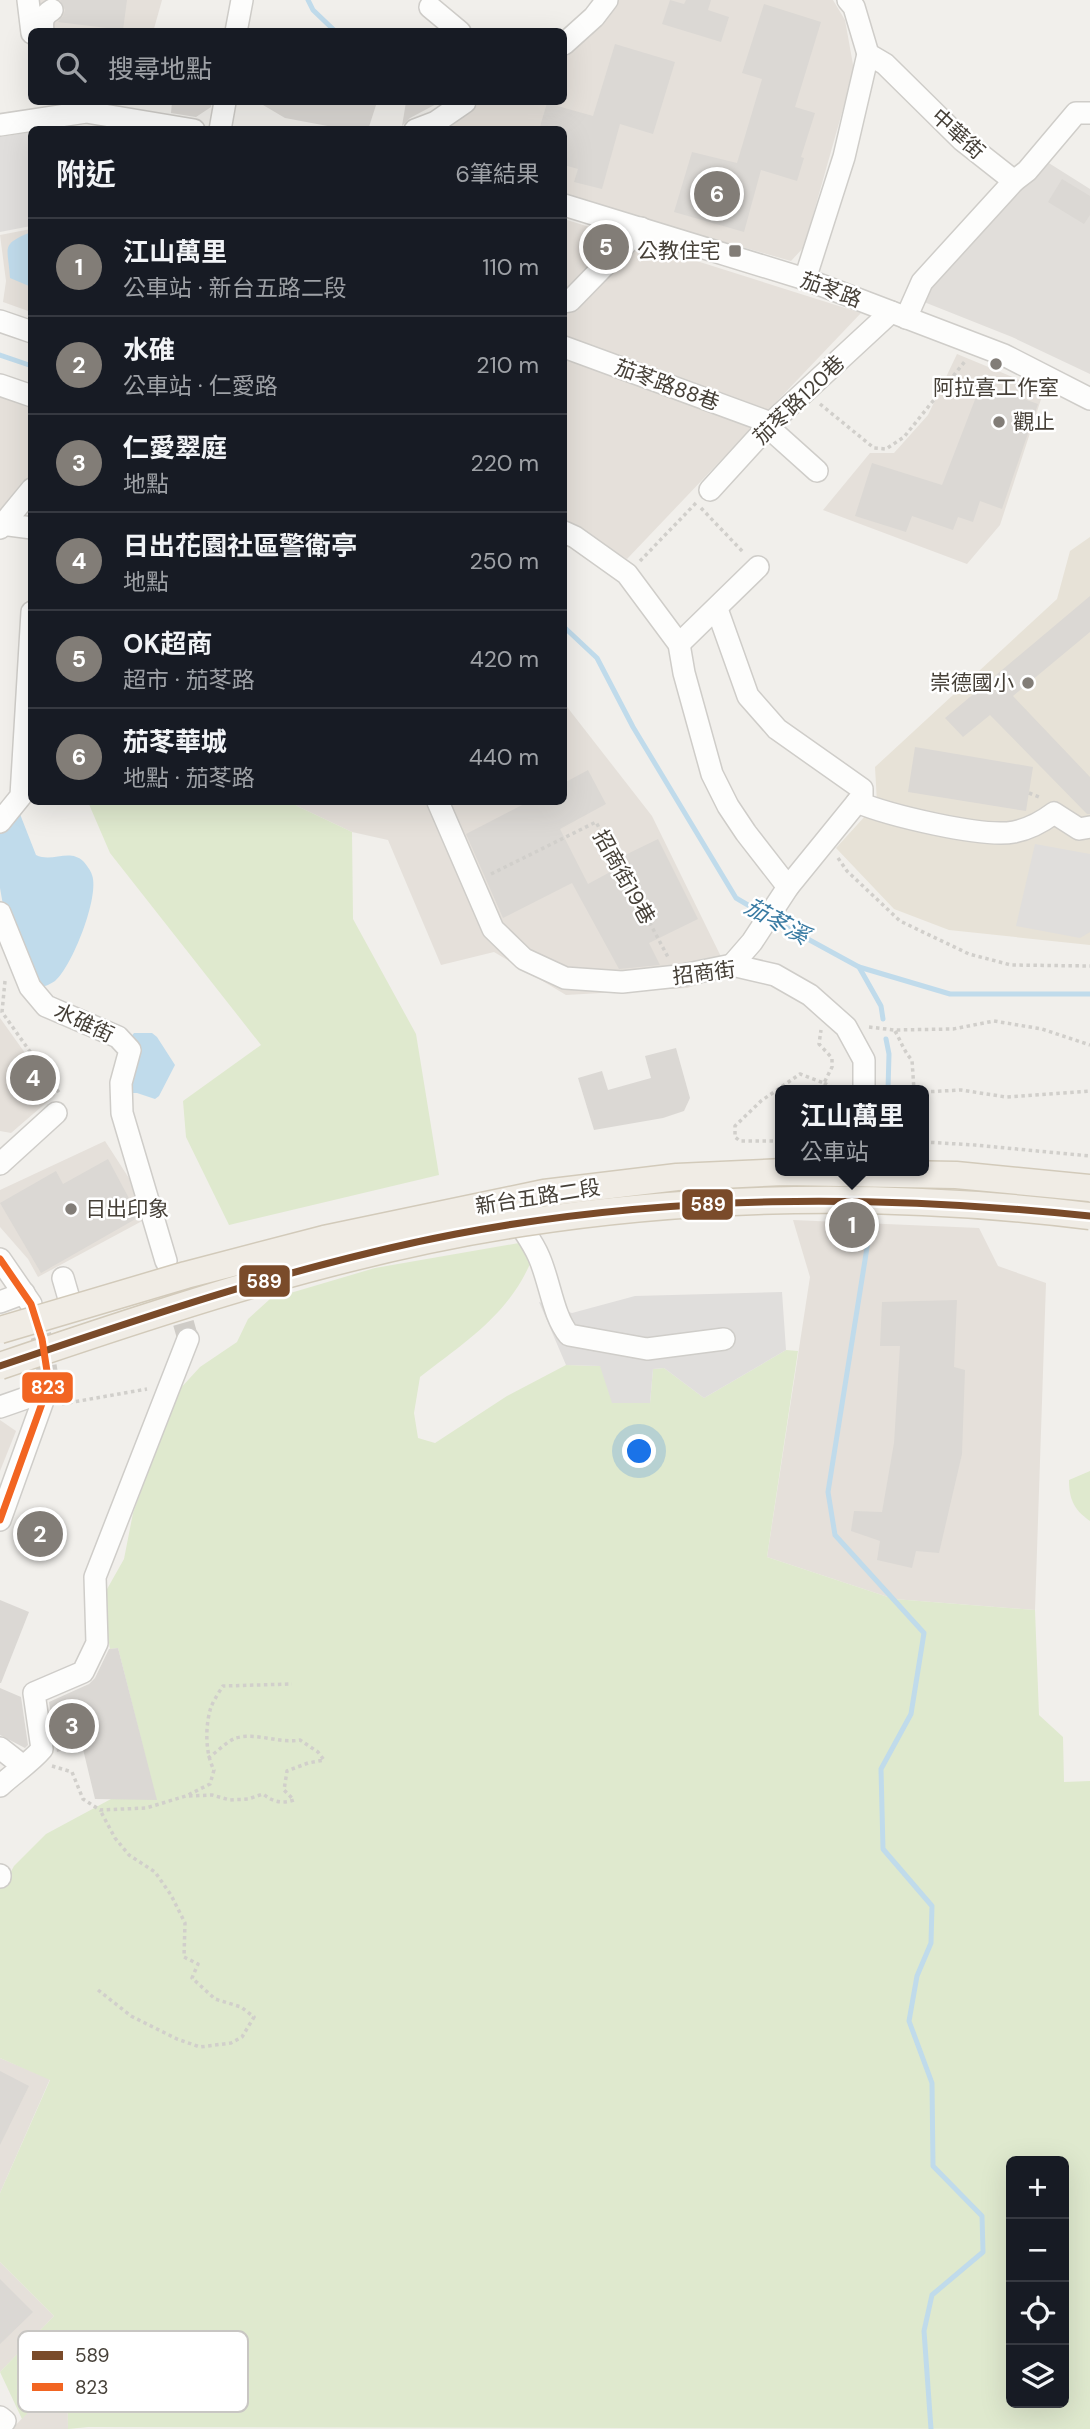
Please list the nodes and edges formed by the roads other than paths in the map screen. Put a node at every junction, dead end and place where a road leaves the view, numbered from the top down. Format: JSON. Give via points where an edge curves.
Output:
{"nodes":[{"id":1,"x":28,"y":0,"type":"edge"},
{"id":2,"x":242,"y":0,"type":"edge"},
{"id":3,"x":607,"y":0,"type":"edge"},
{"id":4,"x":857,"y":2,"type":"edge"},
{"id":5,"x":430,"y":6,"type":"dead end"},
{"id":6,"x":52,"y":10,"type":"dead end"},
{"id":7,"x":31,"y":28,"type":"edge"},
{"id":8,"x":43,"y":28,"type":"edge"},
{"id":9,"x":237,"y":28,"type":"edge"},
{"id":10,"x":455,"y":28,"type":"edge"},
{"id":11,"x":567,"y":41,"type":"edge"},
{"id":12,"x":868,"y":54,"type":"junction"},
{"id":13,"x":224,"y":105,"type":"edge"},
{"id":14,"x":461,"y":105,"type":"edge"},
{"id":15,"x":85,"y":107,"type":"edge"},
{"id":16,"x":47,"y":109,"type":"edge"},
{"id":17,"x":1090,"y":113,"type":"edge"},
{"id":18,"x":0,"y":125,"type":"edge"},
{"id":19,"x":175,"y":126,"type":"edge"},
{"id":20,"x":221,"y":126,"type":"edge"},
{"id":21,"x":436,"y":126,"type":"edge"},
{"id":22,"x":1014,"y":181,"type":"junction"},
{"id":23,"x":567,"y":206,"type":"edge"},
{"id":24,"x":641,"y":229,"type":"junction"},
{"id":25,"x":806,"y":279,"type":"junction"},
{"id":26,"x":567,"y":302,"type":"edge"},
{"id":27,"x":898,"y":315,"type":"junction"},
{"id":28,"x":0,"y":321,"type":"edge"},
{"id":29,"x":28,"y":331,"type":"edge"},
{"id":30,"x":567,"y":348,"type":"edge"},
{"id":31,"x":0,"y":386,"type":"edge"},
{"id":32,"x":28,"y":395,"type":"edge"},
{"id":33,"x":1090,"y":399,"type":"edge"},
{"id":34,"x":770,"y":425,"type":"junction"},
{"id":35,"x":817,"y":471,"type":"dead end"},
{"id":36,"x":710,"y":490,"type":"road end"},
{"id":37,"x":28,"y":494,"type":"edge"},
{"id":38,"x":1,"y":525,"type":"edge"},
{"id":39,"x":28,"y":528,"type":"edge"},
{"id":40,"x":567,"y":533,"type":"edge"},
{"id":41,"x":758,"y":567,"type":"road end"},
{"id":42,"x":717,"y":609,"type":"junction"},
{"id":43,"x":679,"y":644,"type":"junction"},
{"id":44,"x":28,"y":686,"type":"edge"},
{"id":45,"x":857,"y":802,"type":"junction"},
{"id":46,"x":439,"y":805,"type":"edge"},
{"id":47,"x":0,"y":822,"type":"edge"},
{"id":48,"x":1090,"y":827,"type":"edge"},
{"id":49,"x":788,"y":887,"type":"junction"},
{"id":50,"x":0,"y":913,"type":"edge"},
{"id":51,"x":732,"y":965,"type":"junction"},
{"id":52,"x":864,"y":1085,"type":"edge"},
{"id":53,"x":57,"y":1113,"type":"road end"},
{"id":54,"x":0,"y":1164,"type":"edge"},
{"id":55,"x":775,"y":1172,"type":"edge"},
{"id":56,"x":929,"y":1175,"type":"edge"},
{"id":57,"x":956,"y":1175,"type":"junction"},
{"id":58,"x":1090,"y":1188,"type":"edge"},
{"id":59,"x":953,"y":1202,"type":"junction"},
{"id":60,"x":1090,"y":1216,"type":"edge"},
{"id":61,"x":519,"y":1223,"type":"junction"},
{"id":62,"x":0,"y":1259,"type":"edge"},
{"id":63,"x":166,"y":1261,"type":"dead end"},
{"id":64,"x":63,"y":1278,"type":"dead end"},
{"id":65,"x":0,"y":1302,"type":"edge"},
{"id":66,"x":72,"y":1309,"type":"junction"},
{"id":67,"x":0,"y":1330,"type":"edge"},
{"id":68,"x":188,"y":1339,"type":"tunnel mouth"},
{"id":69,"x":724,"y":1339,"type":"dead end"},
{"id":70,"x":0,"y":1366,"type":"edge"},
{"id":71,"x":0,"y":1407,"type":"edge"},
{"id":72,"x":0,"y":1520,"type":"edge"},
{"id":73,"x":0,"y":1748,"type":"edge"},
{"id":74,"x":28,"y":1763,"type":"junction"},
{"id":75,"x":0,"y":1786,"type":"edge"}],
"edges":[{"from":1,"to":7,"type":"street"},
{"from":2,"to":9,"type":"street"},
{"from":3,"to":11,"type":"street"},
{"from":4,"to":12,"type":"street"},
{"from":5,"to":10,"type":"street"},
{"from":6,"to":8,"type":"street","via":[[45,14]]},
{"from":12,"to":22,"type":"street","name":"中華街","via":[[886,64],[962,140]]},
{"from":12,"to":25,"type":"street","via":[[844,157]]},
{"from":13,"to":20,"type":"street"},
{"from":14,"to":21,"type":"street"},
{"from":15,"to":16,"type":"street"},
{"from":15,"to":19,"type":"street"},
{"from":16,"to":18,"type":"street"},
{"from":17,"to":22,"type":"street","via":[[1076,113],[1027,172]]},
{"from":22,"to":27,"type":"street"},
{"from":23,"to":24,"type":"street","name":"茄苳路"},
{"from":24,"to":25,"type":"street","name":"茄苳路"},
{"from":24,"to":26,"type":"street"},
{"from":25,"to":27,"type":"street","name":"茄苳路"},
{"from":27,"to":33,"type":"street","name":"茄苳路","via":[[1004,355]]},
{"from":27,"to":34,"type":"street","name":"茄苳路120巷"},
{"from":28,"to":29,"type":"street"},
{"from":30,"to":34,"type":"street","name":"茄苳路88巷"},
{"from":31,"to":32,"type":"street"},
{"from":34,"to":35,"type":"street"},
{"from":34,"to":36,"type":"street","name":"茄苳路120巷"},
{"from":37,"to":38,"type":"street"},
{"from":38,"to":39,"type":"street"},
{"from":40,"to":43,"type":"street","via":[[627,574]]},
{"from":41,"to":42,"type":"street"},
{"from":42,"to":43,"type":"street"},
{"from":42,"to":45,"type":"street","via":[[748,696],[776,729],[862,789]]},
{"from":43,"to":49,"type":"street","via":[[712,774],[746,833]]},
{"from":44,"to":47,"type":"street","via":[[22,796]]},
{"from":45,"to":48,"type":"street","via":[[972,830],[1013,832],[1054,813],[1079,828]]},
{"from":45,"to":49,"type":"street"},
{"from":46,"to":51,"type":"street","name":"招商街","via":[[493,929],[524,958],[565,978],[622,982]]},
{"from":49,"to":51,"type":"street"},
{"from":50,"to":63,"type":"street","name":"水碓街","via":[[30,987],[46,1006],[118,1037],[130,1051],[121,1083],[122,1113]]},
{"from":51,"to":52,"type":"street","name":"招商街","via":[[775,975],[810,995],[839,1021],[864,1060]]},
{"from":53,"to":54,"type":"street"},
{"from":55,"to":66,"type":"main road","name":"新台五路二段","bridge":true,"via":[[677,1177],[544,1193],[324,1239]]},
{"from":56,"to":57,"type":"main road","name":"新台五路二段","bridge":true},
{"from":57,"to":58,"type":"main road","name":"新台五路二段","bridge":true},
{"from":57,"to":59,"type":"street"},
{"from":59,"to":60,"type":"main road","name":"新台五路二段","bridge":true},
{"from":59,"to":61,"type":"main road","name":"新台五路二段","bridge":true,"via":[[747,1201],[627,1209]]},
{"from":61,"to":69,"type":"street","via":[[539,1256],[561,1325],[569,1335],[647,1349]]},
{"from":61,"to":70,"type":"main road","name":"新台五路二段","bridge":true,"via":[[304,1270]]},
{"from":62,"to":65,"type":"street","via":[[27,1298]]},
{"from":64,"to":66,"type":"street"},
{"from":66,"to":67,"type":"main road","name":"新台五路二段","bridge":true},
{"from":68,"to":74,"type":"street","via":[[95,1577],[97,1643],[83,1672],[34,1693],[42,1749]]},
{"from":71,"to":72,"type":"street","via":[[45,1394]]},
{"from":73,"to":74,"type":"street"},
{"from":74,"to":75,"type":"street"}]}
